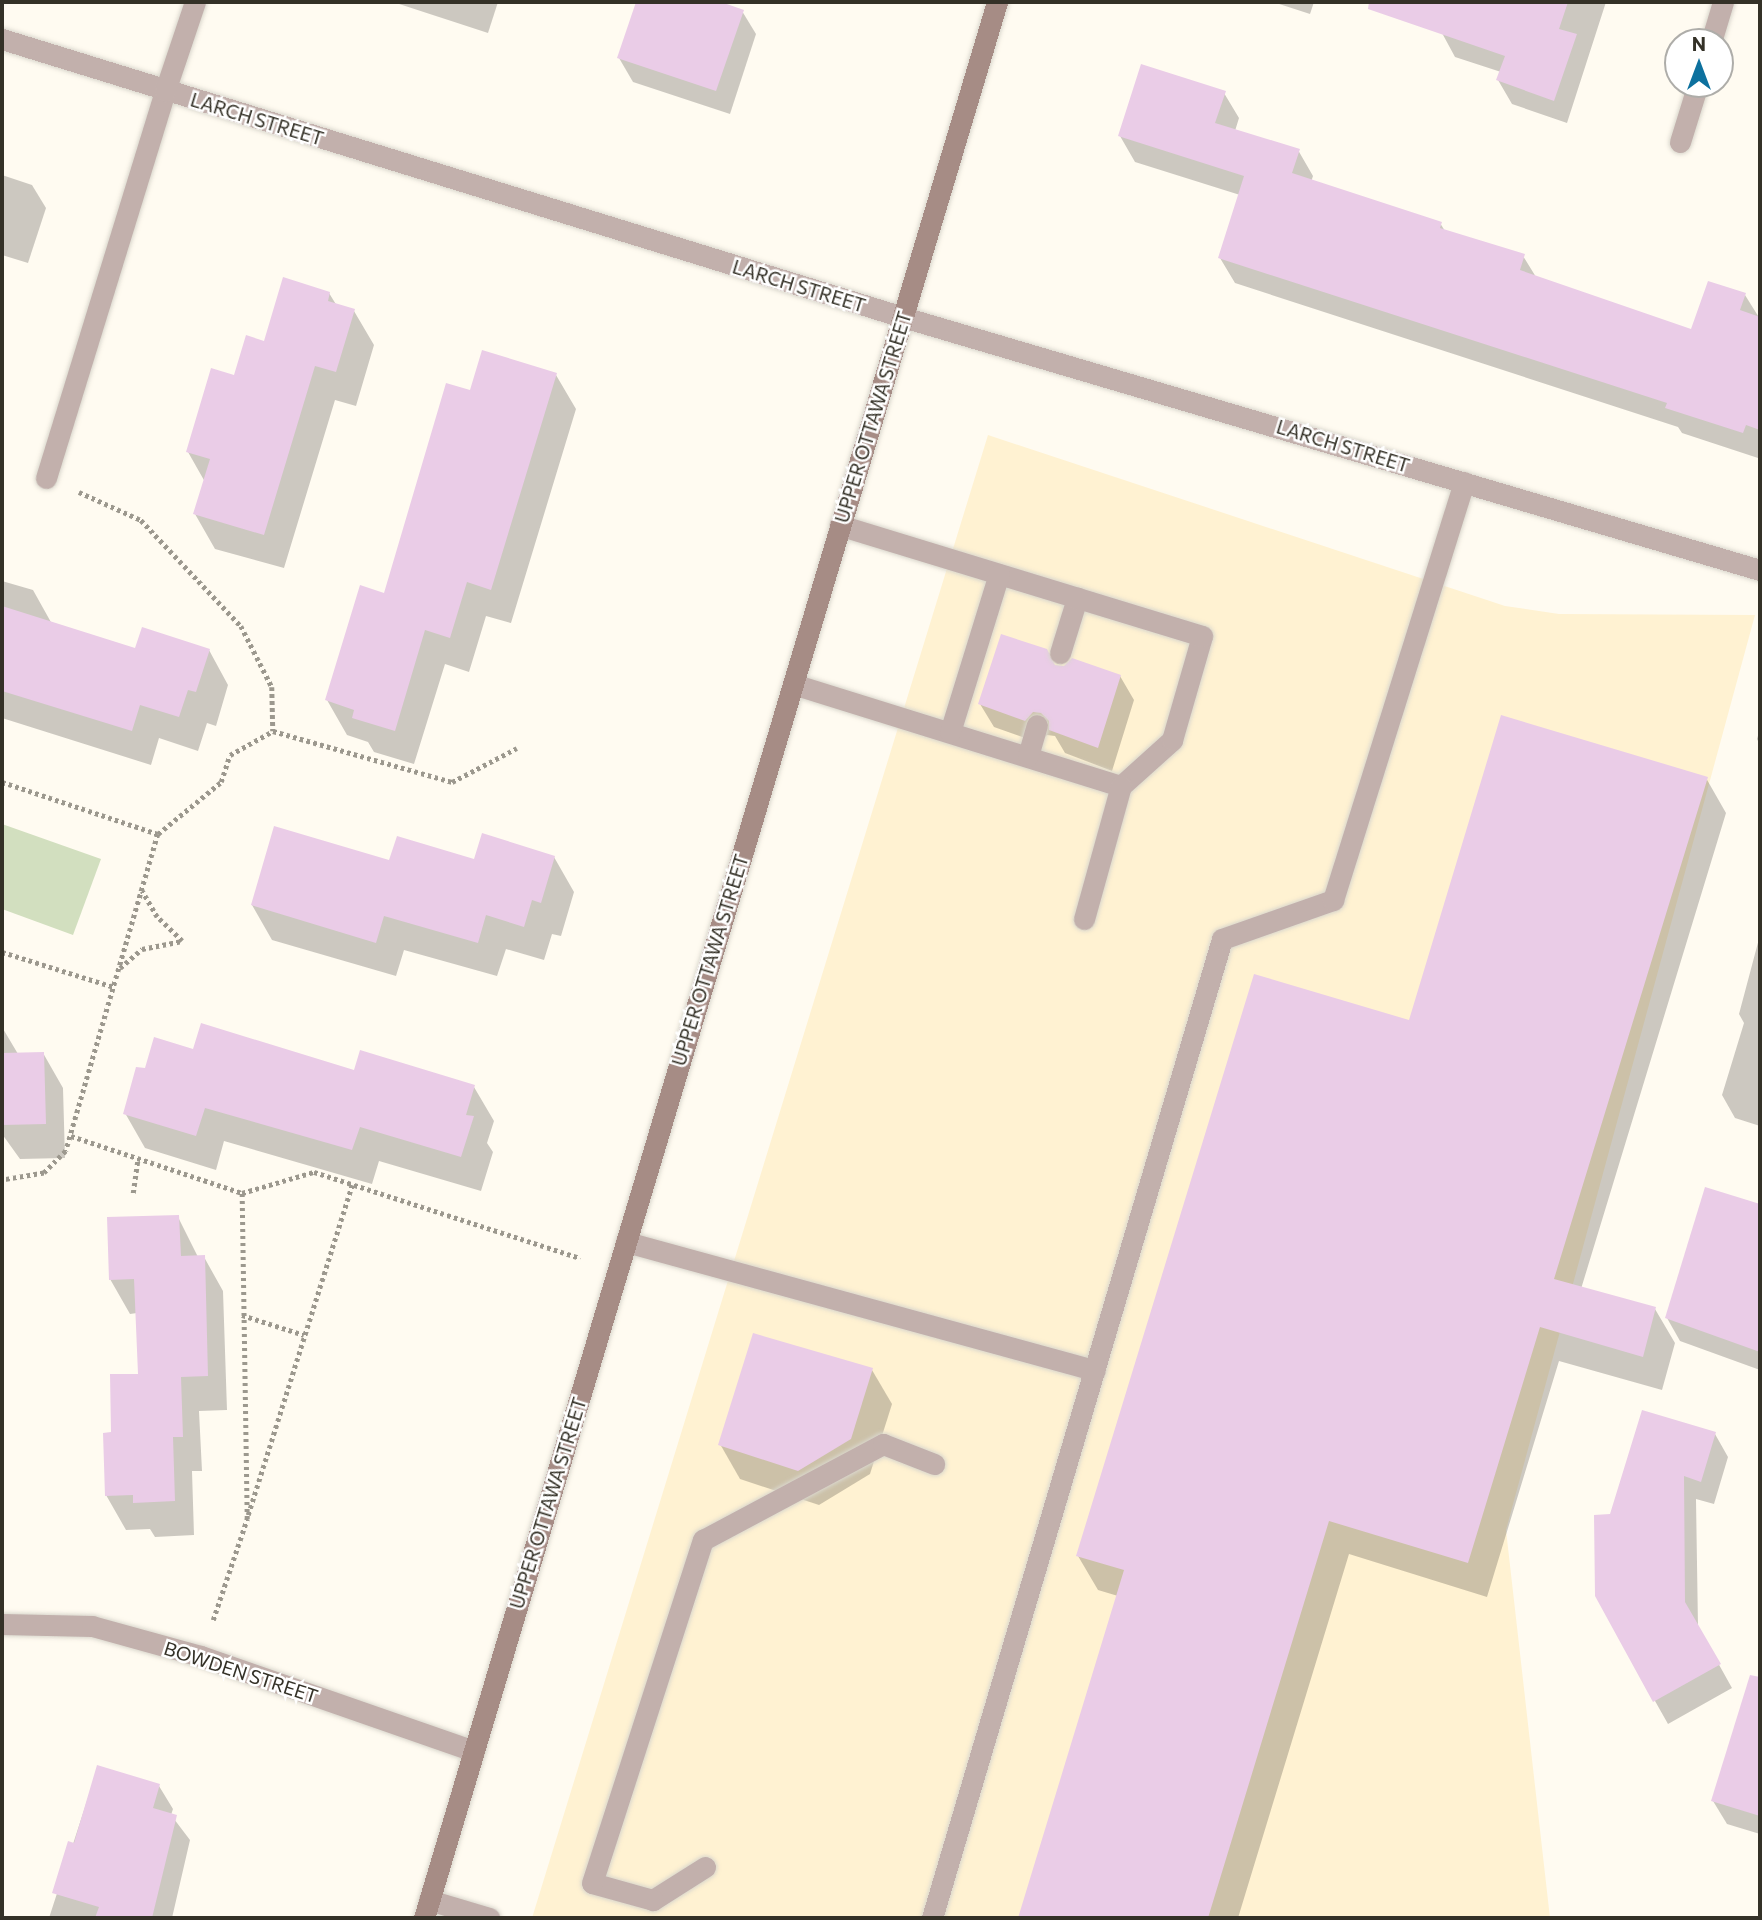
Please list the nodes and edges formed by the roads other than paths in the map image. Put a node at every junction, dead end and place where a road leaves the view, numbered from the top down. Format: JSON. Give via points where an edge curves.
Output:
{"nodes":[{"id":1,"x":195,"y":2,"type":"edge"},
{"id":2,"x":997,"y":2,"type":"edge"},
{"id":3,"x":1723,"y":2,"type":"edge"},
{"id":4,"x":1715,"y":28,"type":"edge"},
{"id":5,"x":2,"y":39,"type":"edge"},
{"id":6,"x":165,"y":91,"type":"junction"},
{"id":7,"x":1694,"y":98,"type":"edge"},
{"id":8,"x":1680,"y":142,"type":"dead end"},
{"id":9,"x":902,"y":317,"type":"junction"},
{"id":10,"x":46,"y":478,"type":"road end"},
{"id":11,"x":1464,"y":482,"type":"junction"},
{"id":12,"x":840,"y":525,"type":"junction"},
{"id":13,"x":1760,"y":570,"type":"edge"},
{"id":14,"x":999,"y":574,"type":"junction"},
{"id":15,"x":1077,"y":598,"type":"junction"},
{"id":16,"x":1059,"y":653,"type":"dead end"},
{"id":17,"x":793,"y":684,"type":"junction"},
{"id":18,"x":1037,"y":725,"type":"dead end"},
{"id":19,"x":950,"y":732,"type":"junction"},
{"id":20,"x":1028,"y":756,"type":"junction"},
{"id":21,"x":1121,"y":786,"type":"junction"},
{"id":22,"x":1084,"y":919,"type":"dead end"},
{"id":23,"x":625,"y":1242,"type":"junction"},
{"id":24,"x":1095,"y":1370,"type":"junction"},
{"id":25,"x":934,"y":1464,"type":"dead end"},
{"id":26,"x":2,"y":1624,"type":"edge"},
{"id":27,"x":474,"y":1751,"type":"junction"},
{"id":28,"x":705,"y":1867,"type":"dead end"},
{"id":29,"x":426,"y":1909,"type":"edge"},
{"id":30,"x":489,"y":1918,"type":"edge"},
{"id":31,"x":932,"y":1918,"type":"edge"}],
"edges":[{"from":1,"to":6,"type":"street"},
{"from":2,"to":9,"type":"main road","name":"UPPER OTTAWA STREET"},
{"from":3,"to":4,"type":"street"},
{"from":5,"to":6,"type":"street","name":"LARCH STREET"},
{"from":6,"to":9,"type":"street","name":"LARCH STREET"},
{"from":6,"to":10,"type":"street"},
{"from":7,"to":8,"type":"street"},
{"from":9,"to":11,"type":"street","name":"LARCH STREET"},
{"from":9,"to":12,"type":"main road","name":"UPPER OTTAWA STREET"},
{"from":11,"to":13,"type":"street","name":"LARCH STREET"},
{"from":11,"to":24,"type":"street","via":[[1333,900],[1222,939]]},
{"from":12,"to":14,"type":"street"},
{"from":12,"to":17,"type":"main road","name":"UPPER OTTAWA STREET"},
{"from":14,"to":15,"type":"street"},
{"from":14,"to":19,"type":"street"},
{"from":15,"to":16,"type":"street"},
{"from":15,"to":21,"type":"street","via":[[1202,636],[1172,740]]},
{"from":17,"to":19,"type":"street"},
{"from":17,"to":23,"type":"main road","name":"UPPER OTTAWA STREET"},
{"from":18,"to":20,"type":"street"},
{"from":19,"to":20,"type":"street"},
{"from":20,"to":21,"type":"street"},
{"from":21,"to":22,"type":"street"},
{"from":23,"to":24,"type":"street"},
{"from":23,"to":27,"type":"main road","name":"UPPER OTTAWA STREET"},
{"from":24,"to":31,"type":"street"},
{"from":25,"to":28,"type":"street","via":[[883,1444],[703,1540],[592,1883],[653,1900]]},
{"from":26,"to":27,"type":"street","name":"BOWDEN STREET","via":[[92,1626],[201,1657]]},
{"from":27,"to":29,"type":"main road","name":"UPPER OTTAWA STREET"},
{"from":29,"to":30,"type":"street"}]}
